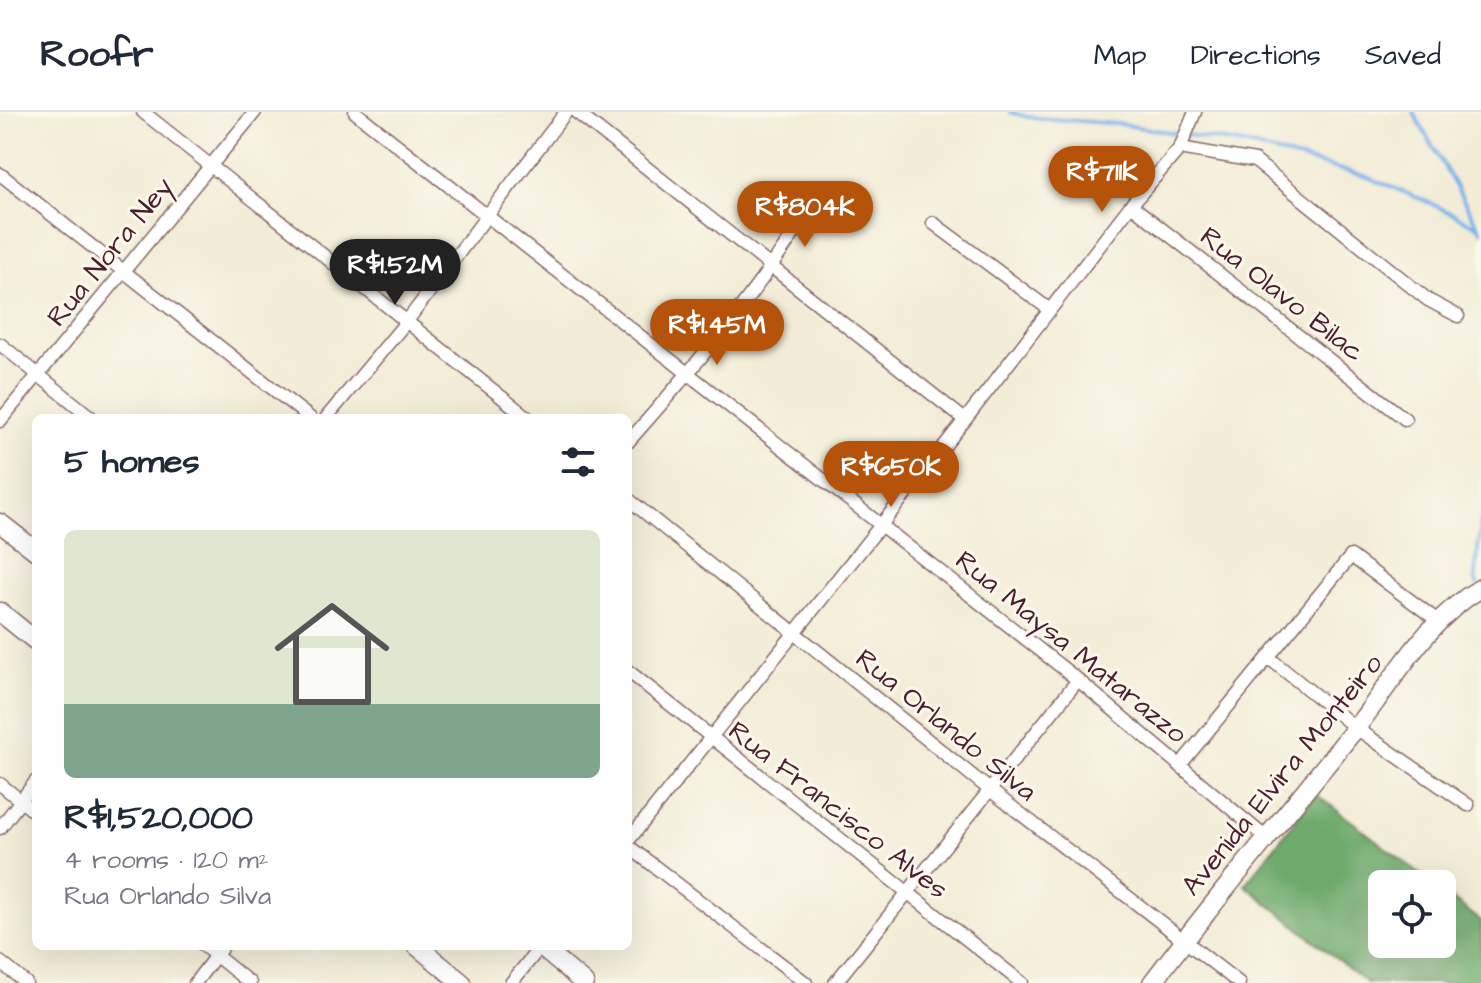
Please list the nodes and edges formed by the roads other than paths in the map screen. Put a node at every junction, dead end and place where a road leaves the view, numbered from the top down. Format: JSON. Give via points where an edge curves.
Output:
{"nodes":[{"id":1,"x":143,"y":112,"type":"edge"},
{"id":2,"x":255,"y":112,"type":"edge"},
{"id":3,"x":355,"y":112,"type":"edge"},
{"id":4,"x":566,"y":112,"type":"edge"},
{"id":5,"x":576,"y":112,"type":"edge"},
{"id":6,"x":1193,"y":118,"type":"edge"},
{"id":7,"x":1182,"y":143,"type":"junction"},
{"id":8,"x":211,"y":166,"type":"junction"},
{"id":9,"x":0,"y":174,"type":"edge"},
{"id":10,"x":1131,"y":205,"type":"junction"},
{"id":11,"x":807,"y":213,"type":"dead end"},
{"id":12,"x":489,"y":215,"type":"junction"},
{"id":13,"x":933,"y":223,"type":"dead end"},
{"id":14,"x":773,"y":266,"type":"junction"},
{"id":15,"x":124,"y":271,"type":"junction"},
{"id":16,"x":1050,"y":310,"type":"junction"},
{"id":17,"x":1458,"y":316,"type":"dead end"},
{"id":18,"x":407,"y":321,"type":"junction"},
{"id":19,"x":0,"y":344,"type":"edge"},
{"id":20,"x":39,"y":375,"type":"junction"},
{"id":21,"x":687,"y":375,"type":"junction"},
{"id":22,"x":87,"y":414,"type":"edge"},
{"id":23,"x":305,"y":414,"type":"edge"},
{"id":24,"x":329,"y":414,"type":"edge"},
{"id":25,"x":523,"y":414,"type":"edge"},
{"id":26,"x":1405,"y":419,"type":"dead end"},
{"id":27,"x":965,"y":420,"type":"junction"},
{"id":28,"x":0,"y":421,"type":"edge"},
{"id":29,"x":632,"y":437,"type":"edge"},
{"id":30,"x":632,"y":502,"type":"edge"},
{"id":31,"x":0,"y":523,"type":"edge"},
{"id":32,"x":881,"y":524,"type":"junction"},
{"id":33,"x":32,"y":548,"type":"edge"},
{"id":34,"x":1481,"y":588,"type":"edge"},
{"id":35,"x":0,"y":612,"type":"edge"},
{"id":36,"x":1438,"y":621,"type":"junction"},
{"id":37,"x":796,"y":632,"type":"junction"},
{"id":38,"x":32,"y":638,"type":"edge"},
{"id":39,"x":1269,"y":658,"type":"junction"},
{"id":40,"x":632,"y":674,"type":"edge"},
{"id":41,"x":1078,"y":680,"type":"junction"},
{"id":42,"x":1356,"y":728,"type":"junction"},
{"id":43,"x":712,"y":738,"type":"junction"},
{"id":44,"x":1181,"y":764,"type":"junction"},
{"id":45,"x":0,"y":784,"type":"edge"},
{"id":46,"x":32,"y":786,"type":"edge"},
{"id":47,"x":990,"y":790,"type":"junction"},
{"id":48,"x":21,"y":801,"type":"junction"},
{"id":49,"x":1468,"y":805,"type":"dead end"},
{"id":50,"x":32,"y":810,"type":"edge"},
{"id":51,"x":0,"y":828,"type":"edge"},
{"id":52,"x":1265,"y":837,"type":"junction"},
{"id":53,"x":632,"y":838,"type":"edge"},
{"id":54,"x":632,"y":846,"type":"edge"},
{"id":55,"x":907,"y":893,"type":"junction"},
{"id":56,"x":1185,"y":940,"type":"junction"},
{"id":57,"x":422,"y":950,"type":"edge"},
{"id":58,"x":537,"y":950,"type":"edge"},
{"id":59,"x":545,"y":950,"type":"edge"},
{"id":60,"x":220,"y":951,"type":"edge"},
{"id":61,"x":0,"y":962,"type":"edge"},
{"id":62,"x":26,"y":983,"type":"edge"},
{"id":63,"x":195,"y":983,"type":"edge"},
{"id":64,"x":250,"y":983,"type":"edge"},
{"id":65,"x":462,"y":983,"type":"edge"},
{"id":66,"x":511,"y":983,"type":"edge"},
{"id":67,"x":584,"y":983,"type":"edge"},
{"id":68,"x":806,"y":983,"type":"edge"},
{"id":69,"x":835,"y":983,"type":"edge"},
{"id":70,"x":1022,"y":983,"type":"edge"},
{"id":71,"x":1152,"y":983,"type":"edge"},
{"id":72,"x":1239,"y":983,"type":"edge"}],
"edges":[{"from":1,"to":8,"type":"street"},
{"from":2,"to":8,"type":"street","name":"Rua Nora Ney"},
{"from":3,"to":12,"type":"street","name":"Rua Maysa Matarazzo"},
{"from":4,"to":12,"type":"street"},
{"from":5,"to":14,"type":"street"},
{"from":6,"to":7,"type":"street"},
{"from":7,"to":10,"type":"street"},
{"from":7,"to":17,"type":"street","via":[[1255,161],[1428,300]]},
{"from":8,"to":15,"type":"street","name":"Rua Nora Ney"},
{"from":8,"to":18,"type":"street"},
{"from":9,"to":15,"type":"street"},
{"from":10,"to":16,"type":"street"},
{"from":10,"to":26,"type":"street","name":"Rua Olavo Bilac"},
{"from":11,"to":14,"type":"street"},
{"from":12,"to":18,"type":"street"},
{"from":12,"to":21,"type":"street","name":"Rua Maysa Matarazzo"},
{"from":13,"to":16,"type":"street"},
{"from":14,"to":21,"type":"street"},
{"from":14,"to":27,"type":"street"},
{"from":15,"to":20,"type":"street","name":"Rua Nora Ney"},
{"from":15,"to":23,"type":"street"},
{"from":16,"to":27,"type":"street"},
{"from":18,"to":24,"type":"street"},
{"from":18,"to":25,"type":"street"},
{"from":19,"to":20,"type":"street"},
{"from":20,"to":22,"type":"street"},
{"from":20,"to":28,"type":"street","name":"Rua Nora Ney"},
{"from":21,"to":29,"type":"street"},
{"from":21,"to":32,"type":"street","name":"Rua Maysa Matarazzo"},
{"from":27,"to":32,"type":"street"},
{"from":30,"to":37,"type":"street","name":"Rua Orlando Silva"},
{"from":31,"to":33,"type":"street"},
{"from":32,"to":37,"type":"street"},
{"from":32,"to":41,"type":"street","name":"Rua Maysa Matarazzo"},
{"from":34,"to":36,"type":"street","name":"Avenida Elvira Monteiro"},
{"from":35,"to":38,"type":"street"},
{"from":36,"to":39,"type":"street","via":[[1351,556]]},
{"from":36,"to":42,"type":"street","name":"Avenida Elvira Monteiro"},
{"from":37,"to":43,"type":"street"},
{"from":37,"to":47,"type":"street","name":"Rua Orlando Silva"},
{"from":39,"to":42,"type":"street"},
{"from":39,"to":44,"type":"street"},
{"from":40,"to":43,"type":"street","name":"Rua Francisco Alves"},
{"from":41,"to":44,"type":"street","name":"Rua Maysa Matarazzo"},
{"from":41,"to":47,"type":"street"},
{"from":42,"to":49,"type":"street"},
{"from":42,"to":52,"type":"street","name":"Avenida Elvira Monteiro"},
{"from":43,"to":53,"type":"street"},
{"from":43,"to":55,"type":"street","name":"Rua Francisco Alves"},
{"from":44,"to":52,"type":"street","name":"Rua Maysa Matarazzo"},
{"from":45,"to":48,"type":"street"},
{"from":46,"to":48,"type":"street"},
{"from":47,"to":55,"type":"street"},
{"from":47,"to":56,"type":"street","name":"Rua Orlando Silva"},
{"from":48,"to":50,"type":"street"},
{"from":48,"to":51,"type":"street"},
{"from":52,"to":56,"type":"street","name":"Avenida Elvira Monteiro"},
{"from":54,"to":68,"type":"street"},
{"from":55,"to":69,"type":"street"},
{"from":55,"to":70,"type":"street","name":"Rua Francisco Alves"},
{"from":56,"to":71,"type":"street","name":"Avenida Elvira Monteiro"},
{"from":56,"to":72,"type":"street","name":"Rua Orlando Silva"},
{"from":57,"to":65,"type":"street"},
{"from":58,"to":66,"type":"street"},
{"from":59,"to":67,"type":"street"},
{"from":60,"to":63,"type":"street"},
{"from":60,"to":64,"type":"street"},
{"from":61,"to":62,"type":"street"}]}
